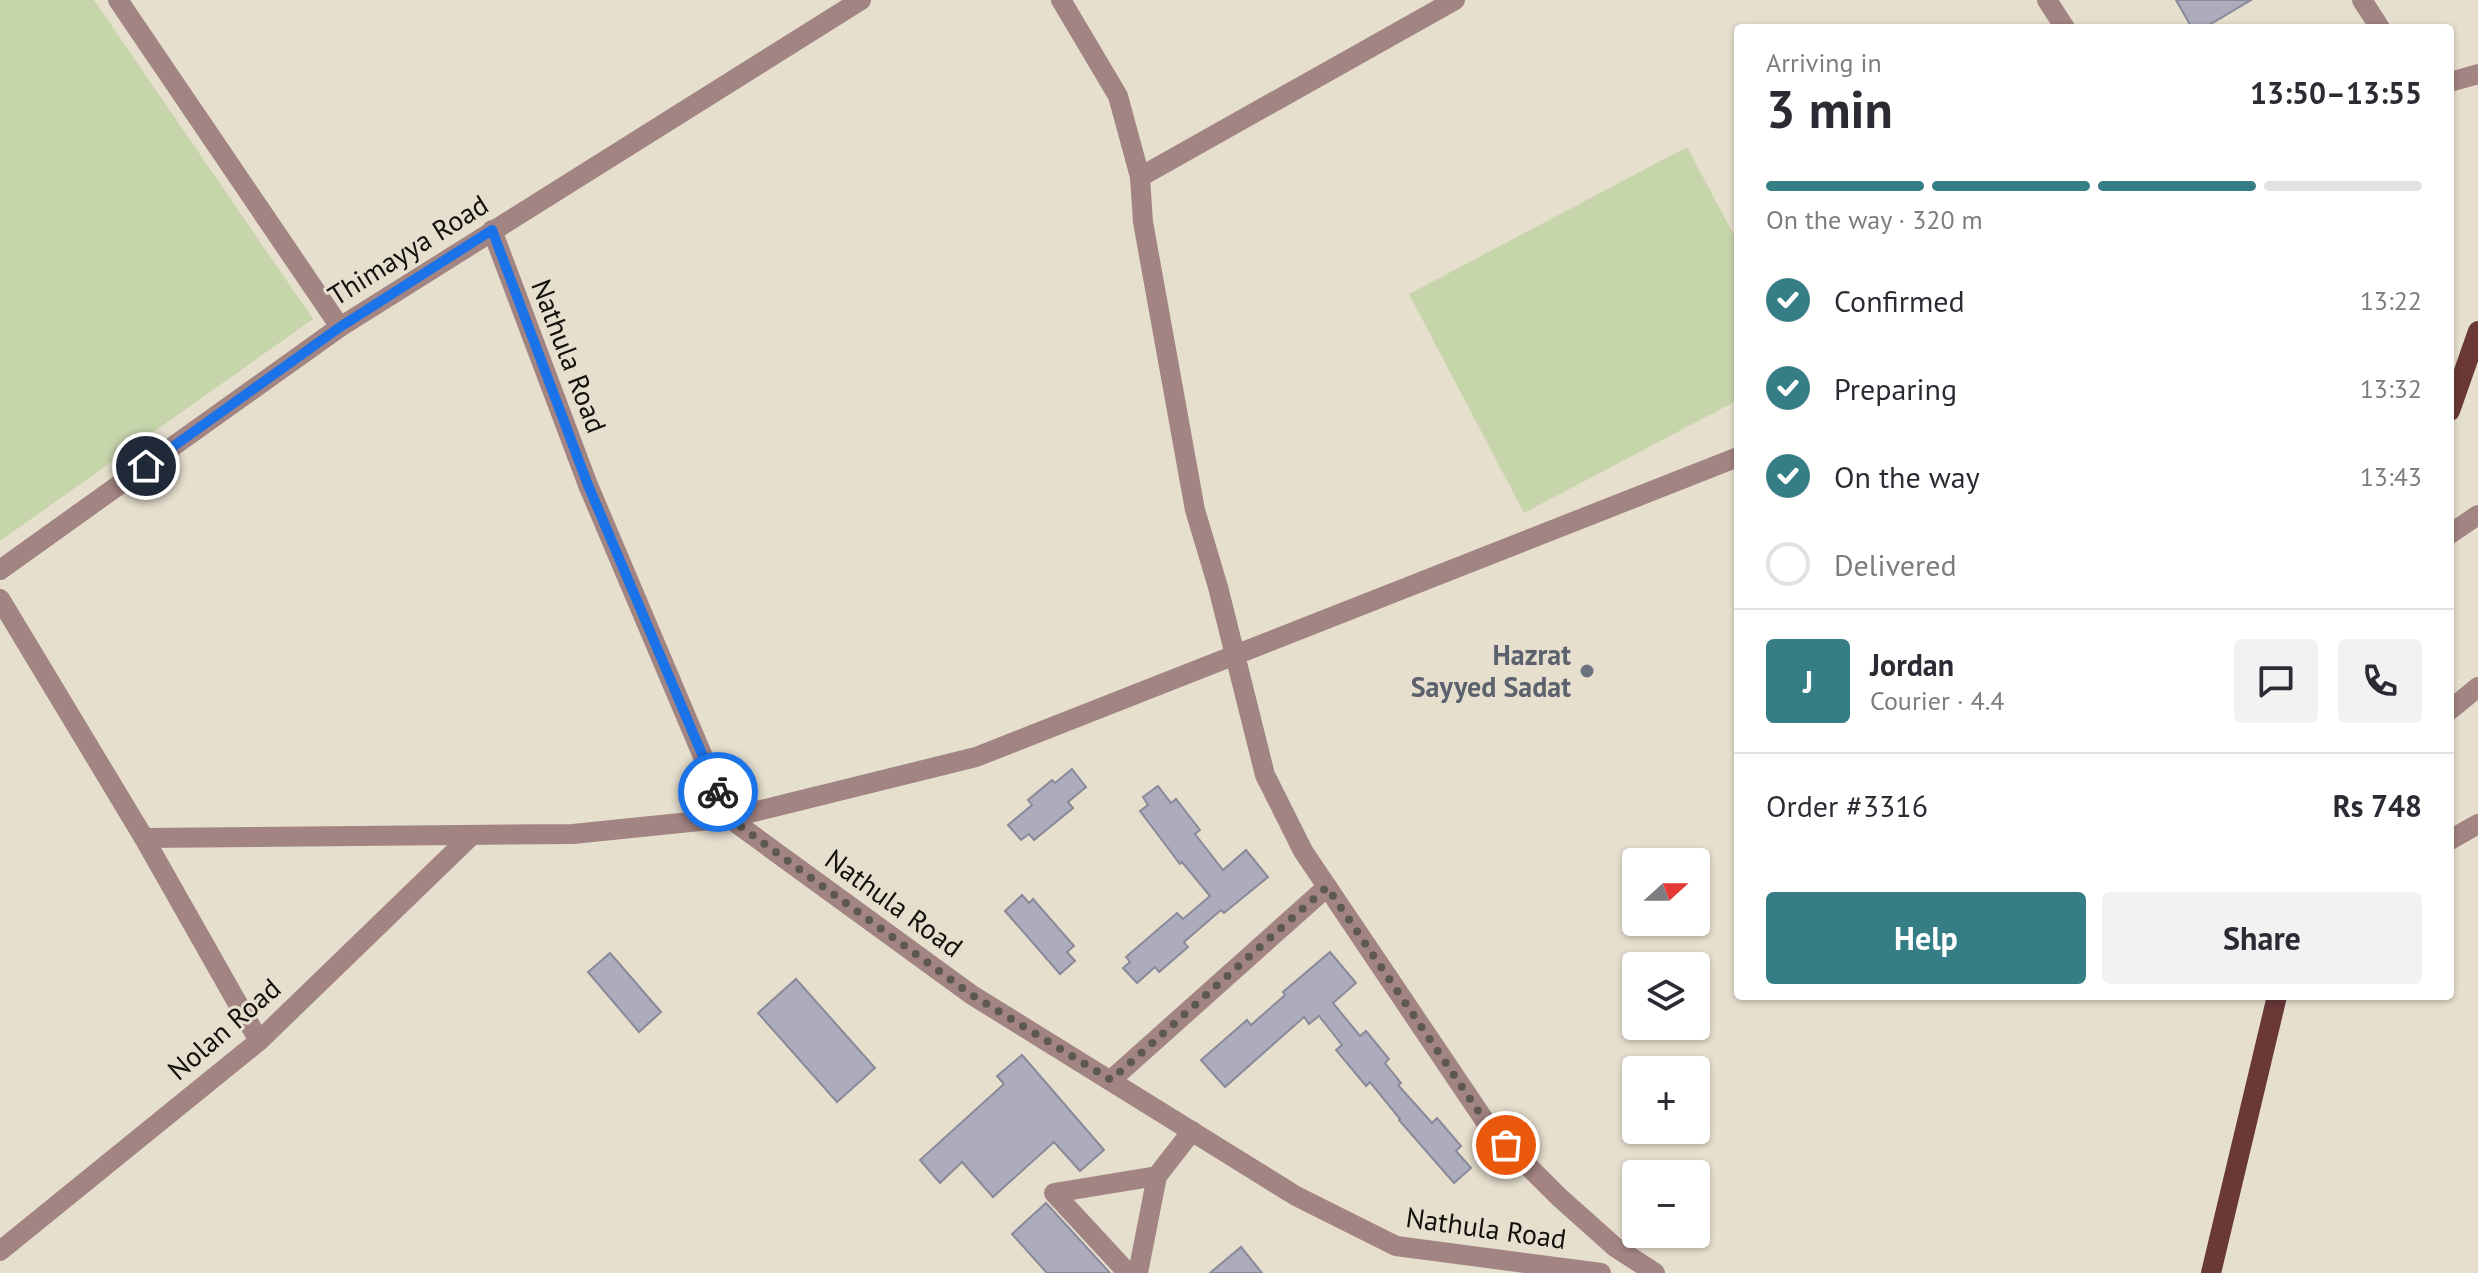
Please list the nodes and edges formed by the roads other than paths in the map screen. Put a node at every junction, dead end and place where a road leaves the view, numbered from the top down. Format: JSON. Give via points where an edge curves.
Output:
{"nodes":[{"id":1,"x":118,"y":0,"type":"edge"},
{"id":2,"x":861,"y":0,"type":"edge"},
{"id":3,"x":1061,"y":0,"type":"edge"},
{"id":4,"x":1455,"y":0,"type":"edge"},
{"id":5,"x":2047,"y":0,"type":"edge"},
{"id":6,"x":2362,"y":0,"type":"edge"},
{"id":7,"x":2062,"y":24,"type":"edge"},
{"id":8,"x":2377,"y":24,"type":"edge"},
{"id":9,"x":2478,"y":74,"type":"edge"},
{"id":10,"x":2454,"y":81,"type":"edge"},
{"id":11,"x":1140,"y":177,"type":"junction"},
{"id":12,"x":492,"y":230,"type":"junction"},
{"id":13,"x":340,"y":327,"type":"junction"},
{"id":14,"x":2478,"y":331,"type":"edge"},
{"id":15,"x":2454,"y":400,"type":"edge"},
{"id":16,"x":1734,"y":459,"type":"edge"},
{"id":17,"x":2478,"y":515,"type":"edge"},
{"id":18,"x":2454,"y":531,"type":"edge"},
{"id":19,"x":0,"y":570,"type":"edge"},
{"id":20,"x":0,"y":599,"type":"edge"},
{"id":21,"x":1234,"y":654,"type":"junction"},
{"id":22,"x":2478,"y":687,"type":"edge"},
{"id":23,"x":2454,"y":707,"type":"edge"},
{"id":24,"x":729,"y":818,"type":"junction"},
{"id":25,"x":2478,"y":824,"type":"edge"},
{"id":26,"x":472,"y":835,"type":"junction"},
{"id":27,"x":144,"y":838,"type":"junction"},
{"id":28,"x":2454,"y":838,"type":"edge"},
{"id":29,"x":1327,"y":887,"type":"junction"},
{"id":30,"x":2276,"y":1000,"type":"edge"},
{"id":31,"x":259,"y":1041,"type":"junction"},
{"id":32,"x":1111,"y":1080,"type":"junction"},
{"id":33,"x":1192,"y":1131,"type":"junction"},
{"id":34,"x":1157,"y":1176,"type":"junction"},
{"id":35,"x":0,"y":1251,"type":"edge"},
{"id":36,"x":1128,"y":1273,"type":"edge"},
{"id":37,"x":1138,"y":1273,"type":"edge"},
{"id":38,"x":1601,"y":1273,"type":"edge"},
{"id":39,"x":1655,"y":1273,"type":"edge"},
{"id":40,"x":2211,"y":1273,"type":"edge"}],
"edges":[{"from":1,"to":13,"type":"street"},
{"from":2,"to":12,"type":"street","name":"Thimayya Road"},
{"from":3,"to":11,"type":"street","via":[[1118,96]]},
{"from":4,"to":11,"type":"street"},
{"from":5,"to":7,"type":"street"},
{"from":6,"to":8,"type":"street"},
{"from":9,"to":10,"type":"street"},
{"from":11,"to":21,"type":"street","via":[[1143,222],[1195,510]]},
{"from":12,"to":13,"type":"street","name":"Thimayya Road"},
{"from":12,"to":24,"type":"street","name":"Nathula Road","via":[[588,485]]},
{"from":13,"to":19,"type":"street","name":"Thimayya Road"},
{"from":14,"to":15,"type":"main road"},
{"from":16,"to":21,"type":"street"},
{"from":17,"to":18,"type":"street"},
{"from":20,"to":27,"type":"street"},
{"from":21,"to":24,"type":"street","via":[[976,757]]},
{"from":21,"to":29,"type":"street","via":[[1265,775]]},
{"from":22,"to":23,"type":"street"},
{"from":24,"to":26,"type":"street","via":[[573,834]]},
{"from":24,"to":32,"type":"street","name":"Nathula Road","via":[[972,995]]},
{"from":25,"to":28,"type":"street"},
{"from":26,"to":27,"type":"street"},
{"from":26,"to":31,"type":"street","name":"Nolan Road"},
{"from":27,"to":31,"type":"street"},
{"from":29,"to":32,"type":"street"},
{"from":29,"to":39,"type":"street","via":[[1489,1127],[1604,1237]]},
{"from":30,"to":40,"type":"main road"},
{"from":31,"to":35,"type":"street","name":"Nolan Road"},
{"from":32,"to":33,"type":"street","name":"Nathula Road"},
{"from":33,"to":34,"type":"street"},
{"from":33,"to":38,"type":"street","name":"Nathula Road","via":[[1296,1196],[1396,1246]]},
{"from":34,"to":36,"type":"street","via":[[1054,1193]]},
{"from":34,"to":37,"type":"street"}]}
